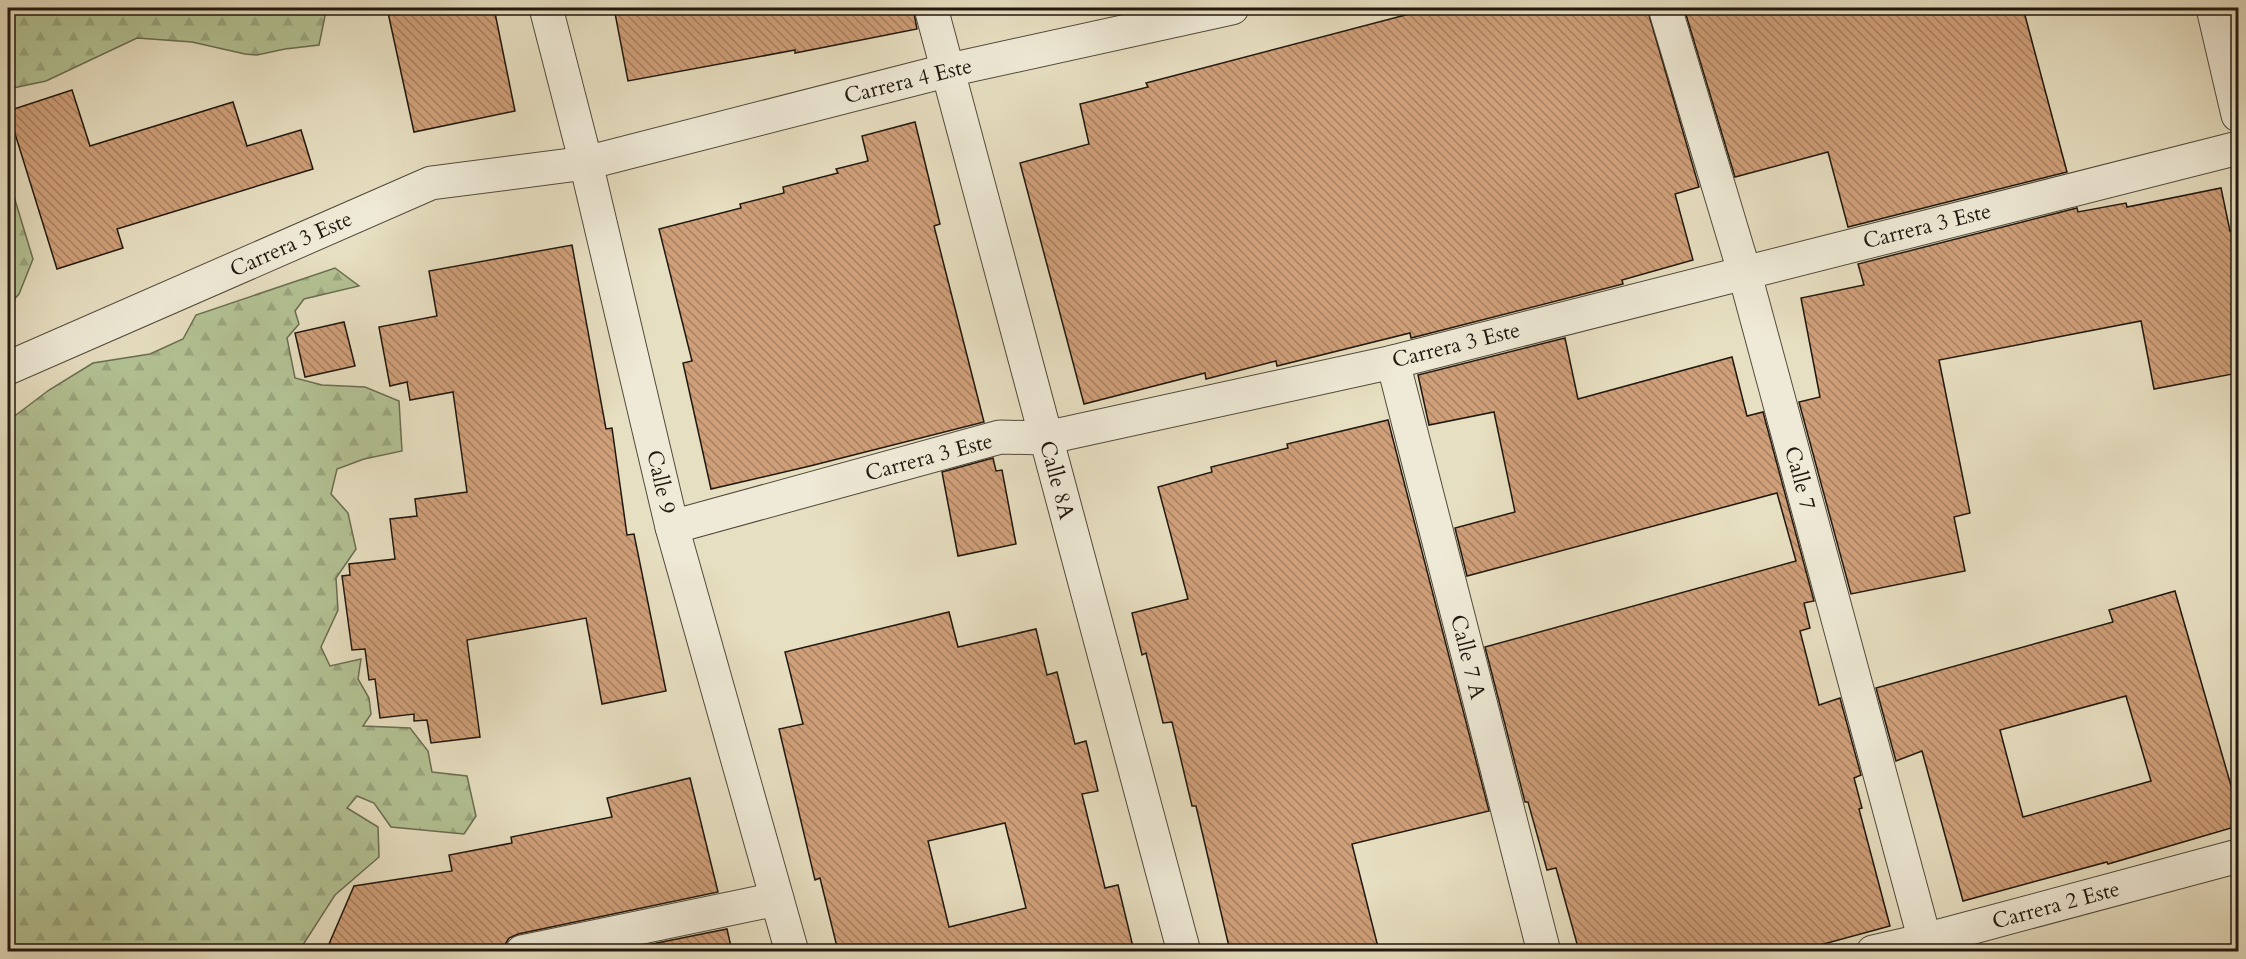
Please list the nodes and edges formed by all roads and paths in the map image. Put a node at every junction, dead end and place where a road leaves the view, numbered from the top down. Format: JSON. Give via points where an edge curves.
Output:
{"nodes":[{"id":1,"x":546,"y":8,"type":"edge"},
{"id":2,"x":931,"y":8,"type":"edge"},
{"id":3,"x":1232,"y":8,"type":"edge"},
{"id":4,"x":1665,"y":8,"type":"edge"},
{"id":5,"x":2213,"y":8,"type":"edge"},
{"id":6,"x":949,"y":70,"type":"junction"},
{"id":7,"x":2238,"y":115,"type":"edge"},
{"id":8,"x":2238,"y":147,"type":"edge"},
{"id":9,"x":586,"y":163,"type":"junction"},
{"id":10,"x":1744,"y":271,"type":"junction"},
{"id":11,"x":1393,"y":362,"type":"junction"},
{"id":12,"x":8,"y":368,"type":"edge"},
{"id":13,"x":1046,"y":438,"type":"junction"},
{"id":14,"x":672,"y":527,"type":"junction"},
{"id":15,"x":2238,"y":856,"type":"edge"},
{"id":16,"x":777,"y":899,"type":"junction"},
{"id":17,"x":1926,"y":946,"type":"edge"},
{"id":18,"x":522,"y":951,"type":"edge"},
{"id":19,"x":792,"y":951,"type":"edge"},
{"id":20,"x":1184,"y":951,"type":"edge"},
{"id":21,"x":1544,"y":951,"type":"edge"},
{"id":22,"x":1873,"y":951,"type":"edge"}],
"edges":[{"from":1,"to":9,"type":"street","name":"Calle 9"},
{"from":2,"to":6,"type":"street","name":"Calle 8A"},
{"from":3,"to":6,"type":"street","name":"Carrera 4 Este"},
{"from":4,"to":10,"type":"street","name":"Calle 7"},
{"from":5,"to":7,"type":"street"},
{"from":6,"to":9,"type":"street","name":"Carrera 4 Este"},
{"from":6,"to":13,"type":"street","name":"Calle 8A"},
{"from":8,"to":10,"type":"street","name":"Carrera 3 Este"},
{"from":9,"to":12,"type":"street","name":"Carrera 3 Este","via":[[431,183]]},
{"from":9,"to":14,"type":"street","name":"Calle 9"},
{"from":10,"to":11,"type":"street","name":"Carrera 3 Este"},
{"from":10,"to":17,"type":"street","name":"Calle 7"},
{"from":11,"to":13,"type":"street","name":"Carrera 3 Este"},
{"from":11,"to":21,"type":"street","name":"Calle 7 A"},
{"from":13,"to":14,"type":"street","name":"Carrera 3 Este","via":[[1000,437]]},
{"from":13,"to":20,"type":"street","name":"Calle 8A"},
{"from":14,"to":16,"type":"street","name":"Calle 9"},
{"from":15,"to":17,"type":"street","name":"Carrera 2 Este"},
{"from":16,"to":18,"type":"street"},
{"from":16,"to":19,"type":"street","name":"Calle 9"},
{"from":17,"to":22,"type":"street","name":"Carrera 2 Este"}]}
